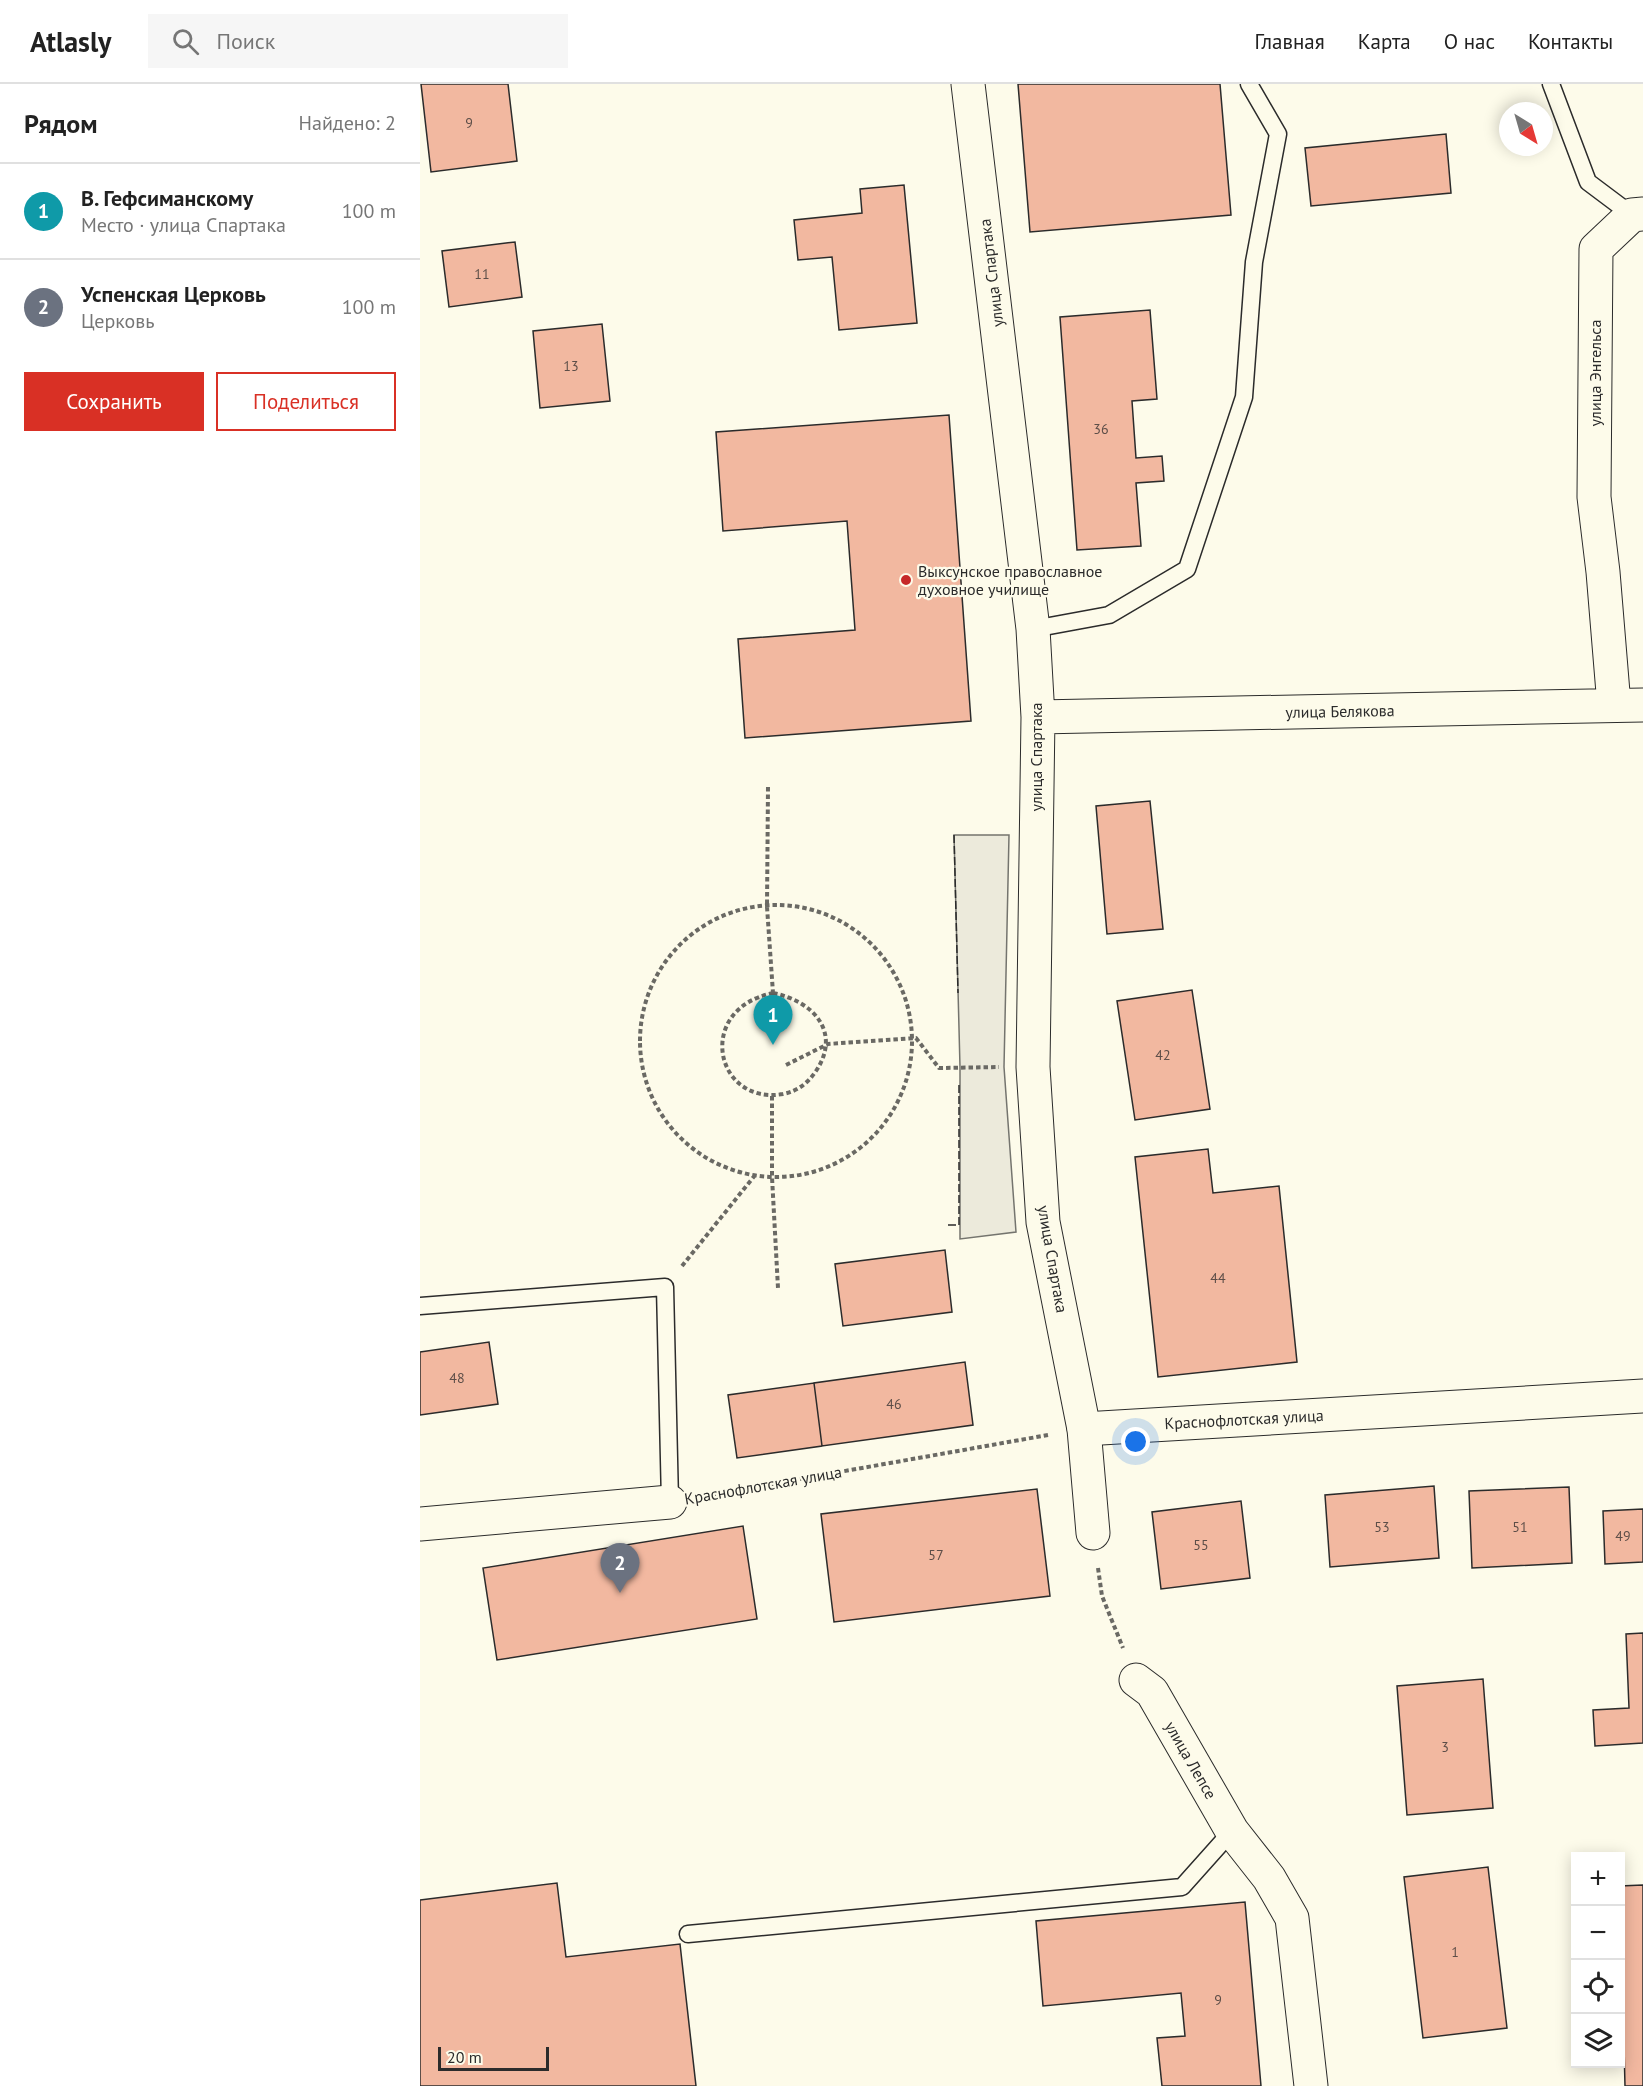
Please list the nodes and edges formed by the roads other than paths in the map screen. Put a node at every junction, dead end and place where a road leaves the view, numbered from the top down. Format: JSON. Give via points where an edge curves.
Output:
{"nodes":[{"id":1,"x":968,"y":84,"type":"edge"},
{"id":2,"x":1249,"y":84,"type":"edge"},
{"id":3,"x":1551,"y":84,"type":"edge"},
{"id":4,"x":1637,"y":214,"type":"edge"},
{"id":5,"x":1033,"y":629,"type":"junction"},
{"id":6,"x":1628,"y":705,"type":"edge"},
{"id":7,"x":1038,"y":717,"type":"junction"},
{"id":8,"x":420,"y":1306,"type":"edge"},
{"id":9,"x":1643,"y":1396,"type":"edge"},
{"id":10,"x":1084,"y":1429,"type":"junction"},
{"id":11,"x":670,"y":1502,"type":"joint"},
{"id":12,"x":420,"y":1524,"type":"edge"},
{"id":13,"x":1093,"y":1533,"type":"road end"},
{"id":14,"x":1137,"y":1680,"type":"road end"},
{"id":15,"x":1232,"y":1831,"type":"junction"},
{"id":16,"x":688,"y":1934,"type":"dead end"},
{"id":17,"x":1311,"y":2086,"type":"edge"}],
"edges":[{"from":1,"to":5,"type":"street","name":"улица Спартака"},
{"from":2,"to":5,"type":"lane","via":[[1278,134],[1254,262],[1244,397],[1187,569],[1110,615]]},
{"from":3,"to":4,"type":"lane","name":"улица Энгельса","via":[[1588,182]]},
{"from":4,"to":6,"type":"street","name":"улица Энгельса","via":[[1596,249],[1594,497],[1603,573]]},
{"from":5,"to":7,"type":"street","name":"улица Спартака"},
{"from":6,"to":7,"type":"street","name":"улица Белякова"},
{"from":7,"to":10,"type":"street","name":"улица Спартака","via":[[1034,1079],[1043,1222]]},
{"from":8,"to":11,"type":"lane","name":"Краснофлотская улица","via":[[665,1287]]},
{"from":9,"to":10,"type":"street","name":"Краснофлотская улица"},
{"from":10,"to":13,"type":"street"},
{"from":11,"to":12,"type":"street","name":"Краснофлотская улица"},
{"from":14,"to":15,"type":"street","name":"улица Лепсе","via":[[1152,1692]]},
{"from":15,"to":16,"type":"lane","via":[[1182,1887]]},
{"from":15,"to":17,"type":"street","name":"улица Лепсе","via":[[1269,1878],[1292,1918]]}]}
